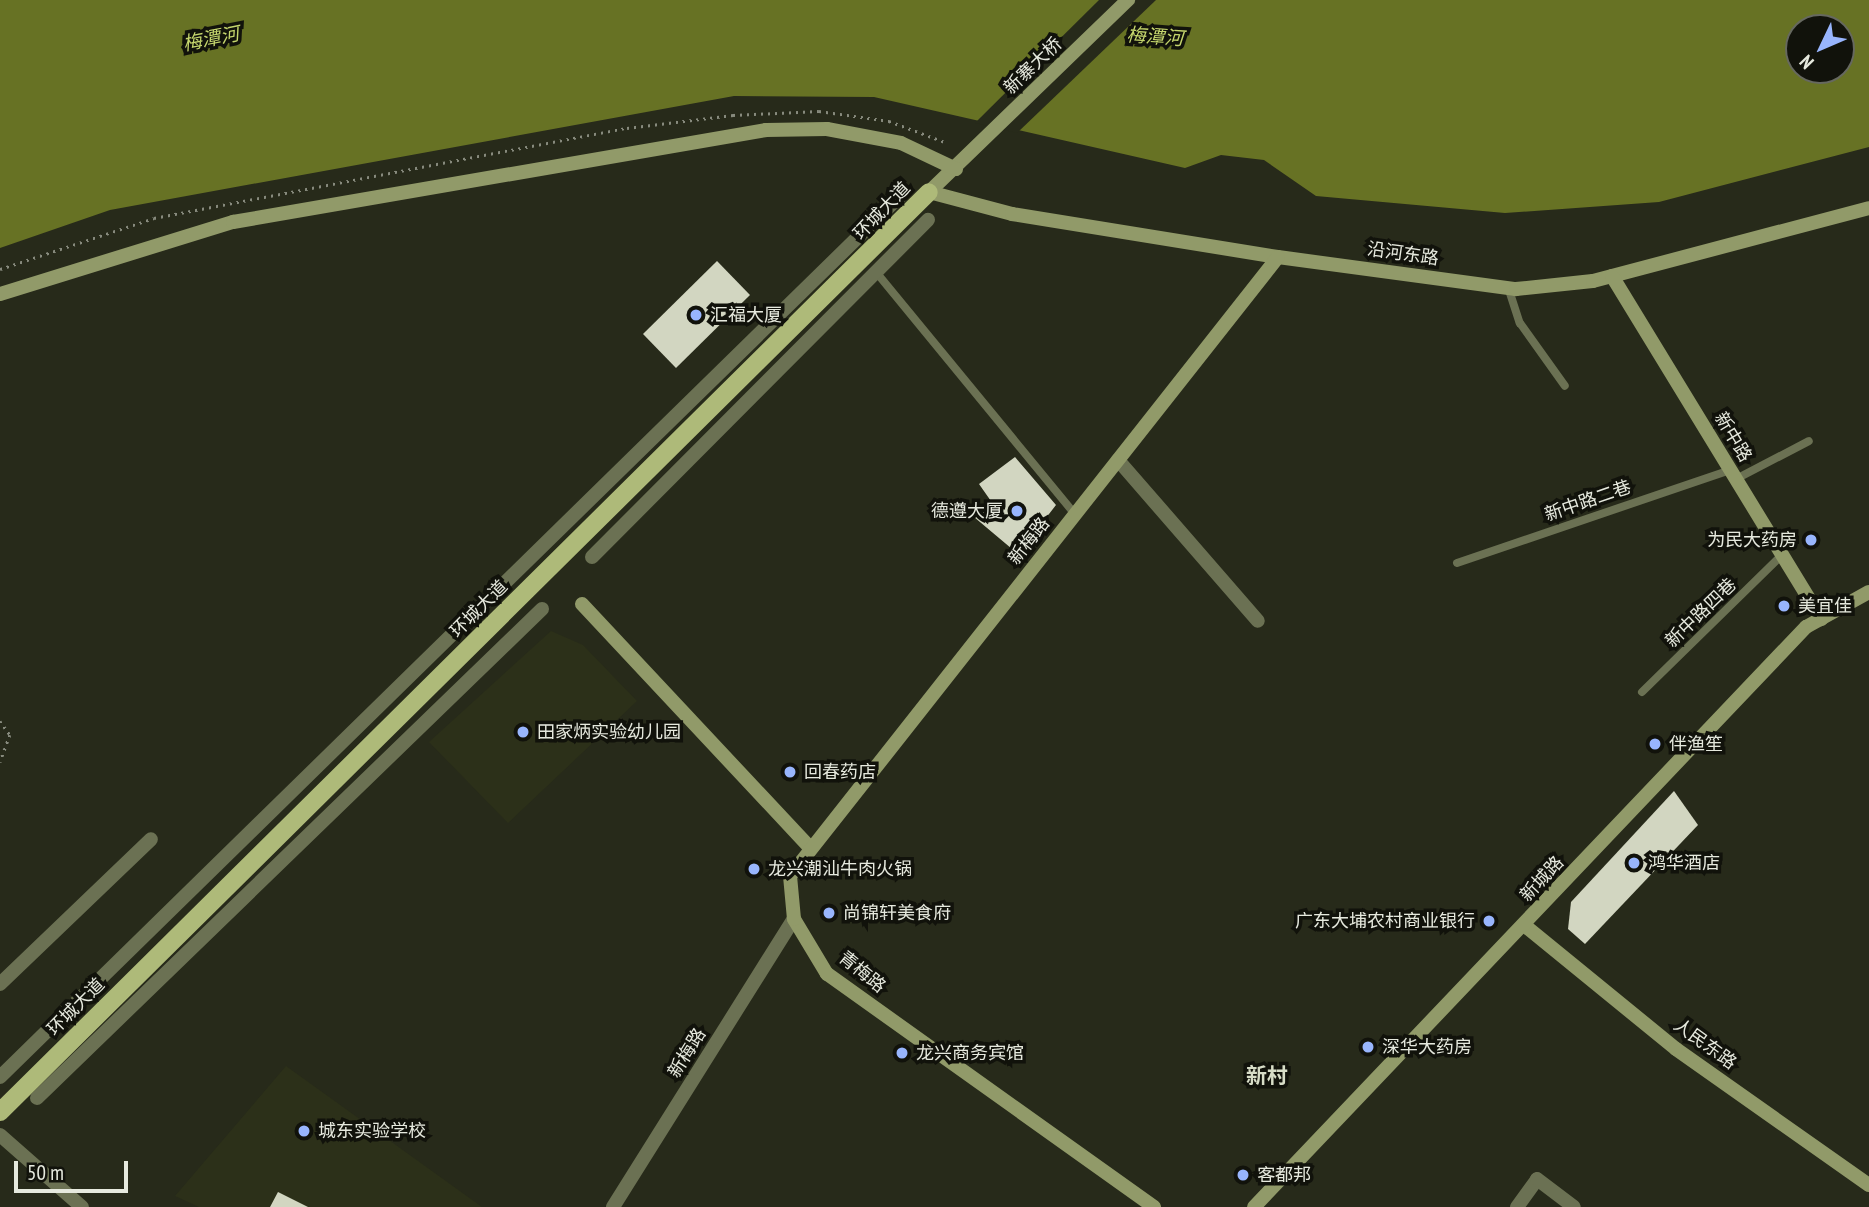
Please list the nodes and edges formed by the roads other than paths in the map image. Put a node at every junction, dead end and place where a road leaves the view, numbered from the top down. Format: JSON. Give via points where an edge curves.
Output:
{"nodes":[{"id":1,"x":1128,"y":0,"type":"edge"},
{"id":2,"x":960,"y":164,"type":"junction"},
{"id":3,"x":929,"y":192,"type":"junction"},
{"id":4,"x":900,"y":196,"type":"dead end"},
{"id":5,"x":1869,"y":208,"type":"edge"},
{"id":6,"x":928,"y":220,"type":"dead end"},
{"id":7,"x":1278,"y":257,"type":"junction"},
{"id":8,"x":876,"y":272,"type":"junction"},
{"id":9,"x":1612,"y":276,"type":"junction"},
{"id":10,"x":1508,"y":287,"type":"junction"},
{"id":11,"x":0,"y":294,"type":"edge"},
{"id":12,"x":1565,"y":386,"type":"dead end"},
{"id":13,"x":1809,"y":441,"type":"dead end"},
{"id":14,"x":1118,"y":460,"type":"junction"},
{"id":15,"x":1733,"y":475,"type":"junction"},
{"id":16,"x":1075,"y":514,"type":"junction"},
{"id":17,"x":1782,"y":555,"type":"junction"},
{"id":18,"x":593,"y":557,"type":"dead end"},
{"id":19,"x":1457,"y":563,"type":"dead end"},
{"id":20,"x":1869,"y":592,"type":"edge"},
{"id":21,"x":582,"y":604,"type":"dead end"},
{"id":22,"x":542,"y":609,"type":"dead end"},
{"id":23,"x":1821,"y":619,"type":"junction"},
{"id":24,"x":1258,"y":621,"type":"dead end"},
{"id":25,"x":1642,"y":692,"type":"dead end"},
{"id":26,"x":151,"y":839,"type":"dead end"},
{"id":27,"x":811,"y":849,"type":"junction"},
{"id":28,"x":794,"y":919,"type":"junction"},
{"id":29,"x":1524,"y":925,"type":"junction"},
{"id":30,"x":0,"y":984,"type":"edge"},
{"id":31,"x":0,"y":1077,"type":"edge"},
{"id":32,"x":0,"y":1098,"type":"edge"},
{"id":33,"x":37,"y":1098,"type":"dead end"},
{"id":34,"x":0,"y":1111,"type":"edge"},
{"id":35,"x":0,"y":1135,"type":"edge"},
{"id":36,"x":1869,"y":1185,"type":"edge"},
{"id":37,"x":82,"y":1207,"type":"edge"},
{"id":38,"x":613,"y":1207,"type":"edge"},
{"id":39,"x":1154,"y":1207,"type":"edge"},
{"id":40,"x":1254,"y":1207,"type":"edge"},
{"id":41,"x":1517,"y":1207,"type":"edge"},
{"id":42,"x":1574,"y":1207,"type":"edge"}],
"edges":[{"from":1,"to":2,"type":"main road","name":"新寨大桥"},
{"from":2,"to":3,"type":"main road","name":"新寨大桥"},
{"from":2,"to":11,"type":"main road","via":[[901,144],[827,129],[766,130],[233,222]]},
{"from":3,"to":7,"type":"main road","name":"沿河东路","via":[[1012,215]]},
{"from":3,"to":32,"type":"main road","name":"环城大道","via":[[914,196]]},
{"from":3,"to":34,"type":"main road","name":"环城大道"},
{"from":4,"to":31,"type":"street"},
{"from":5,"to":9,"type":"main road","name":"沿河东路"},
{"from":6,"to":8,"type":"street"},
{"from":7,"to":10,"type":"main road","name":"沿河东路"},
{"from":7,"to":14,"type":"main road","name":"新梅路"},
{"from":8,"to":16,"type":"lane"},
{"from":8,"to":18,"type":"street"},
{"from":9,"to":10,"type":"main road","name":"沿河东路"},
{"from":9,"to":15,"type":"main road","name":"新中路"},
{"from":10,"to":12,"type":"lane","via":[[1520,323]]},
{"from":13,"to":15,"type":"lane","name":"新中路二巷"},
{"from":14,"to":16,"type":"main road","name":"新梅路"},
{"from":14,"to":24,"type":"street"},
{"from":15,"to":17,"type":"main road","name":"新中路"},
{"from":15,"to":19,"type":"lane","name":"新中路二巷"},
{"from":16,"to":27,"type":"main road","name":"新梅路"},
{"from":17,"to":23,"type":"main road","name":"新中路"},
{"from":17,"to":25,"type":"lane","name":"新中路四巷"},
{"from":20,"to":23,"type":"main road","name":"新城路"},
{"from":21,"to":27,"type":"main road"},
{"from":22,"to":33,"type":"street"},
{"from":23,"to":29,"type":"main road","name":"新城路","via":[[1806,627]]},
{"from":26,"to":30,"type":"street"},
{"from":27,"to":28,"type":"main road","name":"青梅路","via":[[790,876]]},
{"from":28,"to":38,"type":"street","name":"新梅路"},
{"from":28,"to":39,"type":"main road","name":"青梅路","via":[[828,974]]},
{"from":29,"to":36,"type":"main road","name":"人民东路","via":[[1676,1049]]},
{"from":29,"to":40,"type":"main road","name":"新城路"},
{"from":35,"to":37,"type":"street"},
{"from":41,"to":42,"type":"street","via":[[1537,1178]]}]}
